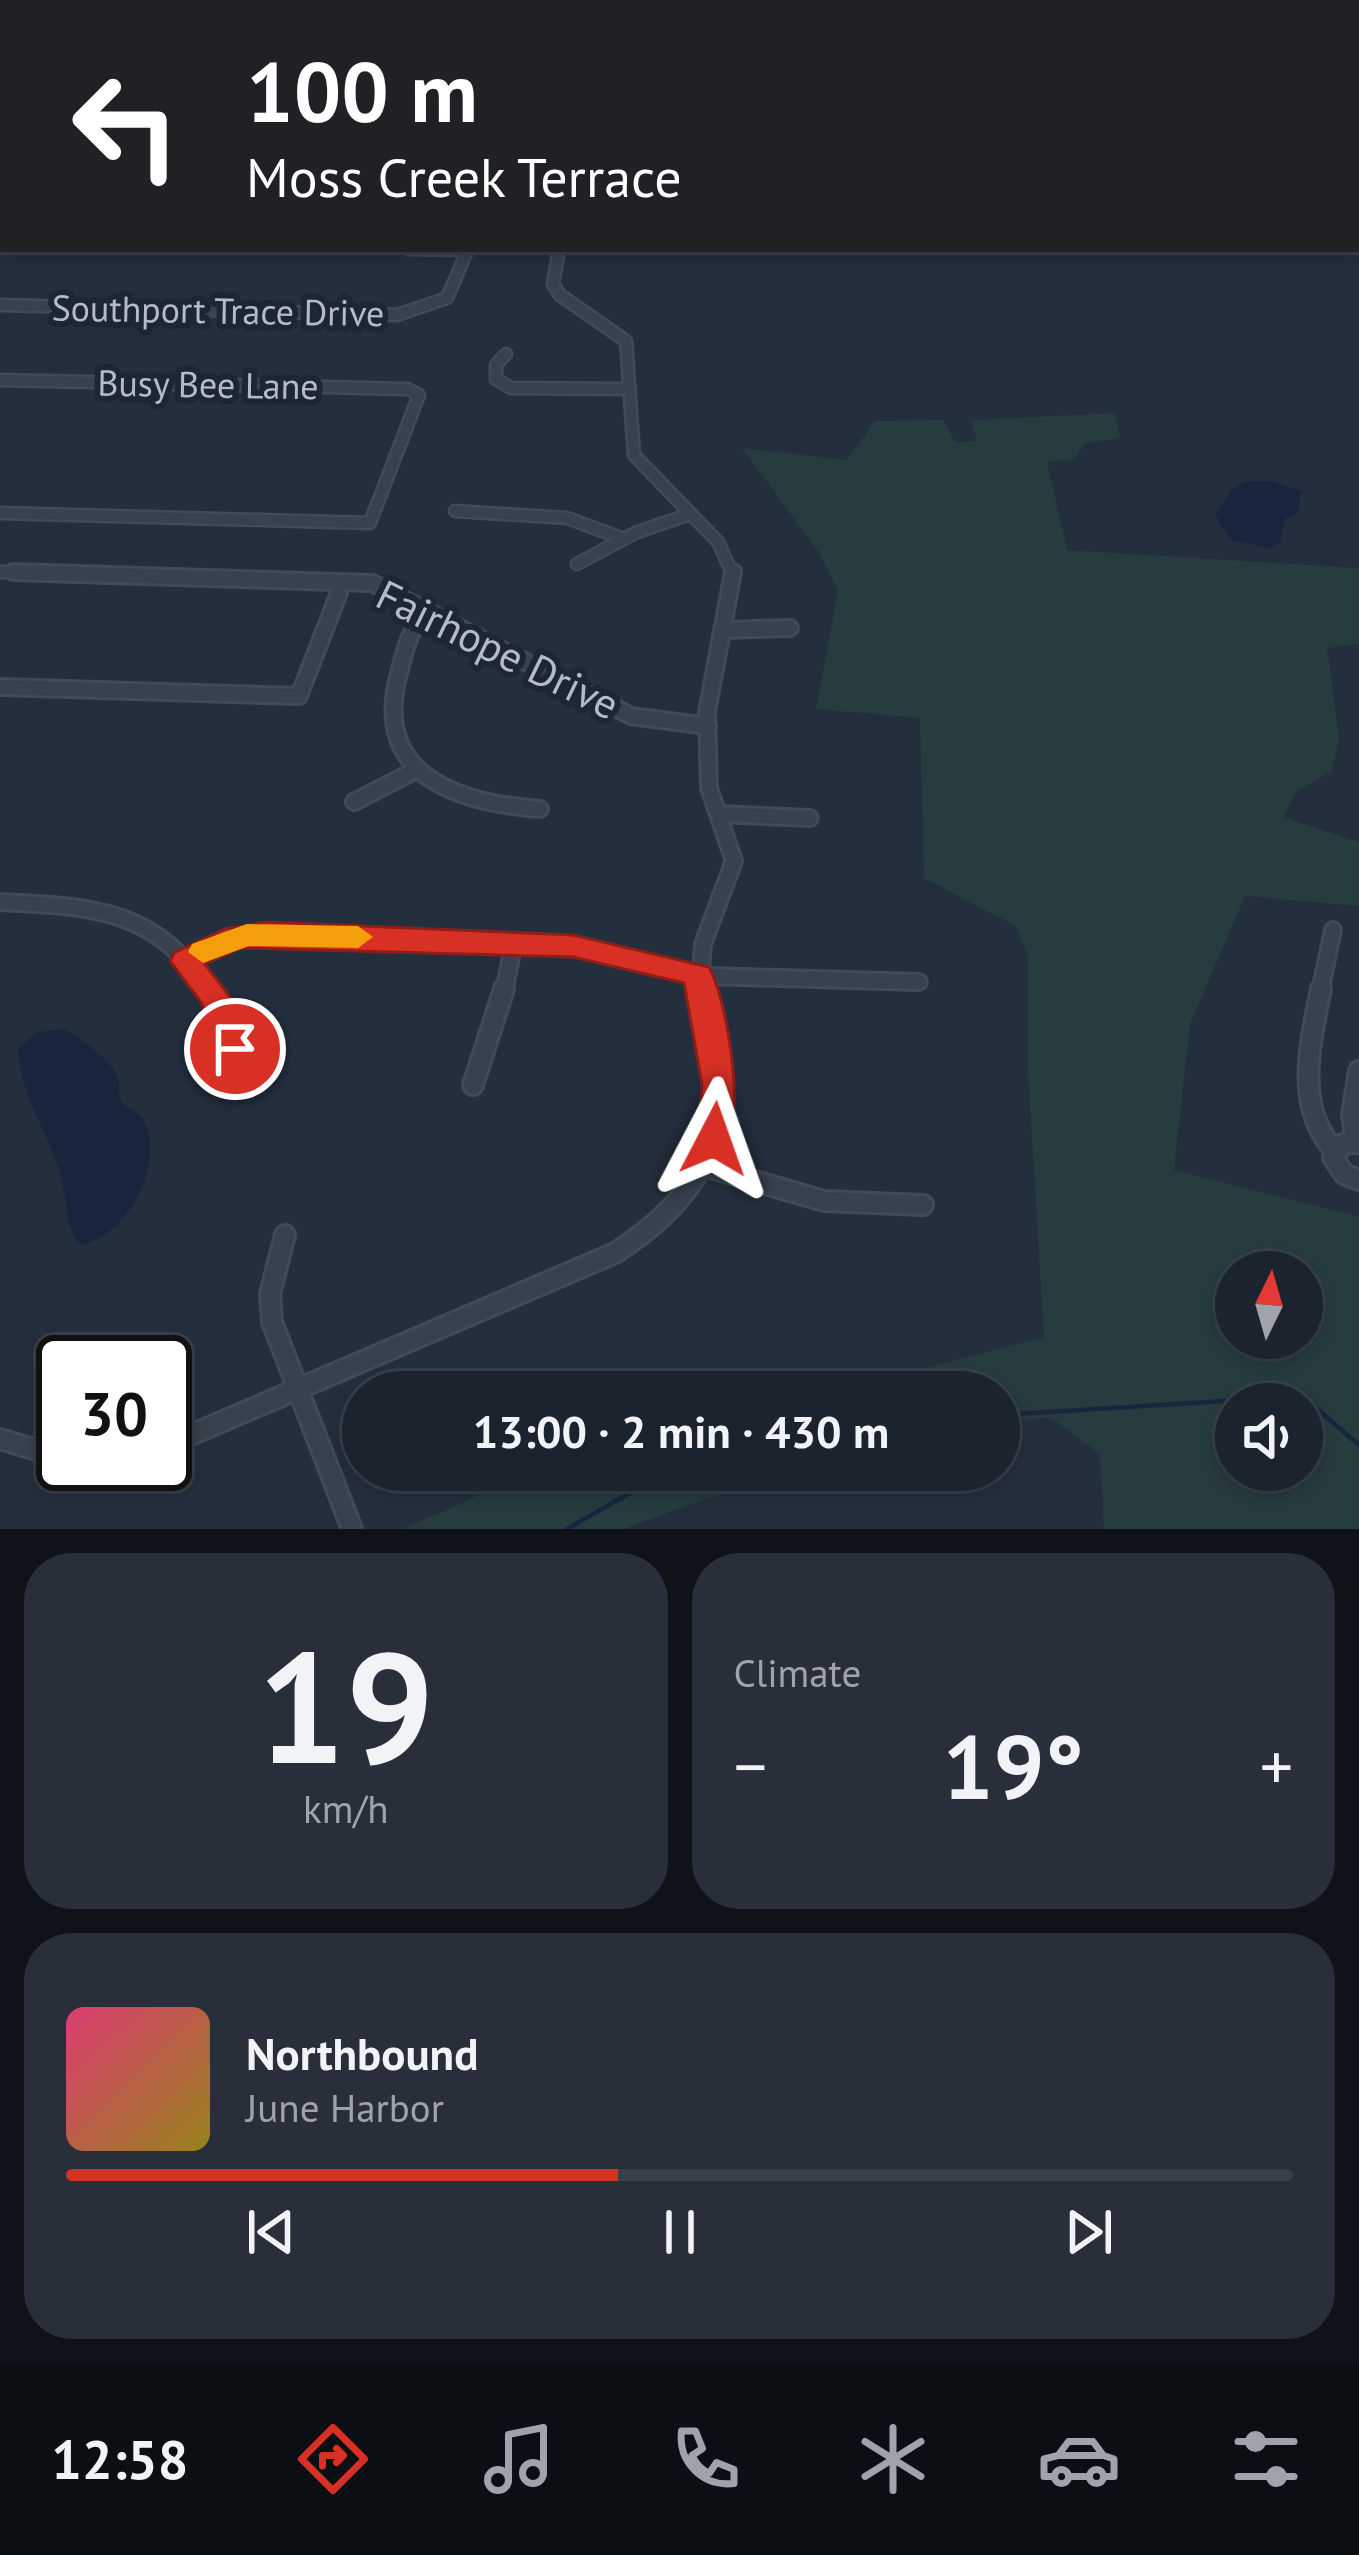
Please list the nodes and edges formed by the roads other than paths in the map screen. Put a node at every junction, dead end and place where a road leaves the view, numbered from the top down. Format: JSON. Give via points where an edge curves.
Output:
{"nodes":[{"id":1,"x":466,"y":252,"type":"edge"},
{"id":2,"x":558,"y":252,"type":"edge"},
{"id":3,"x":0,"y":305,"type":"edge"},
{"id":4,"x":506,"y":354,"type":"dead end"},
{"id":5,"x":0,"y":380,"type":"edge"},
{"id":6,"x":630,"y":389,"type":"junction"},
{"id":7,"x":455,"y":511,"type":"dead end"},
{"id":8,"x":0,"y":513,"type":"edge"},
{"id":9,"x":690,"y":514,"type":"junction"},
{"id":10,"x":624,"y":539,"type":"junction"},
{"id":11,"x":577,"y":564,"type":"dead end"},
{"id":12,"x":0,"y":572,"type":"edge"},
{"id":13,"x":336,"y":584,"type":"junction"},
{"id":14,"x":429,"y":610,"type":"junction"},
{"id":15,"x":790,"y":628,"type":"dead end"},
{"id":16,"x":725,"y":630,"type":"junction"},
{"id":17,"x":0,"y":687,"type":"edge"},
{"id":18,"x":708,"y":726,"type":"junction"},
{"id":19,"x":418,"y":769,"type":"junction"},
{"id":20,"x":355,"y":802,"type":"dead end"},
{"id":21,"x":540,"y":809,"type":"dead end"},
{"id":22,"x":719,"y":814,"type":"junction"},
{"id":23,"x":810,"y":818,"type":"dead end"},
{"id":24,"x":0,"y":902,"type":"edge"},
{"id":25,"x":1334,"y":930,"type":"dead end"},
{"id":26,"x":514,"y":942,"type":"junction"},
{"id":27,"x":185,"y":961,"type":"junction"},
{"id":28,"x":698,"y":975,"type":"junction"},
{"id":29,"x":919,"y":982,"type":"dead end"},
{"id":30,"x":235,"y":1049,"type":"dead end"},
{"id":31,"x":1359,"y":1071,"type":"edge"},
{"id":32,"x":473,"y":1084,"type":"dead end"},
{"id":33,"x":1357,"y":1143,"type":"edge"},
{"id":34,"x":1335,"y":1151,"type":"junction"},
{"id":35,"x":704,"y":1166,"type":"junction"},
{"id":36,"x":1359,"y":1180,"type":"edge"},
{"id":37,"x":922,"y":1205,"type":"dead end"},
{"id":38,"x":285,"y":1235,"type":"dead end"},
{"id":39,"x":298,"y":1391,"type":"junction"},
{"id":40,"x":192,"y":1435,"type":"edge"},
{"id":41,"x":0,"y":1439,"type":"edge"},
{"id":42,"x":36,"y":1450,"type":"edge"},
{"id":43,"x":352,"y":1529,"type":"edge"}],
"edges":[{"from":1,"to":3,"type":"street","name":"Southport Trace Drive","via":[[453,289],[434,306],[383,315]]},
{"from":2,"to":6,"type":"street","via":[[553,284],[626,341]]},
{"from":4,"to":6,"type":"street","via":[[496,379],[511,388]]},
{"from":5,"to":8,"type":"street","name":"Busy Bee Lane","via":[[416,390],[416,409],[370,523]]},
{"from":6,"to":9,"type":"street","via":[[634,455]]},
{"from":7,"to":10,"type":"street","via":[[567,518]]},
{"from":9,"to":10,"type":"street"},
{"from":9,"to":16,"type":"street","via":[[731,567]]},
{"from":10,"to":11,"type":"street"},
{"from":12,"to":13,"type":"street","name":"Fairhope Drive"},
{"from":13,"to":14,"type":"street","name":"Fairhope Drive","via":[[372,584]]},
{"from":13,"to":17,"type":"street","via":[[298,696]]},
{"from":14,"to":18,"type":"street","name":"Fairhope Drive","via":[[631,716]]},
{"from":14,"to":19,"type":"street","via":[[410,633],[391,709],[398,744]]},
{"from":15,"to":16,"type":"street"},
{"from":16,"to":18,"type":"street"},
{"from":18,"to":22,"type":"street","via":[[709,788]]},
{"from":19,"to":20,"type":"street"},
{"from":19,"to":21,"type":"street","via":[[490,803]]},
{"from":22,"to":23,"type":"street"},
{"from":22,"to":28,"type":"street","via":[[734,864],[704,933]]},
{"from":24,"to":27,"type":"street","via":[[114,910],[152,927]]},
{"from":25,"to":34,"type":"street","via":[[1306,1088],[1316,1135]]},
{"from":26,"to":27,"type":"street","via":[[268,933],[236,937]]},
{"from":26,"to":28,"type":"street","via":[[573,946]]},
{"from":26,"to":32,"type":"street"},
{"from":27,"to":30,"type":"street","via":[[214,997]]},
{"from":28,"to":29,"type":"street"},
{"from":28,"to":35,"type":"street","via":[[720,1100]]},
{"from":31,"to":33,"type":"street"},
{"from":33,"to":34,"type":"street"},
{"from":34,"to":36,"type":"street","via":[[1338,1168]]},
{"from":35,"to":37,"type":"street","via":[[824,1202]]},
{"from":35,"to":39,"type":"street","via":[[671,1212],[602,1260]]},
{"from":38,"to":39,"type":"street","via":[[269,1306]]},
{"from":39,"to":40,"type":"street"},
{"from":39,"to":43,"type":"street"},
{"from":41,"to":42,"type":"street"}]}
